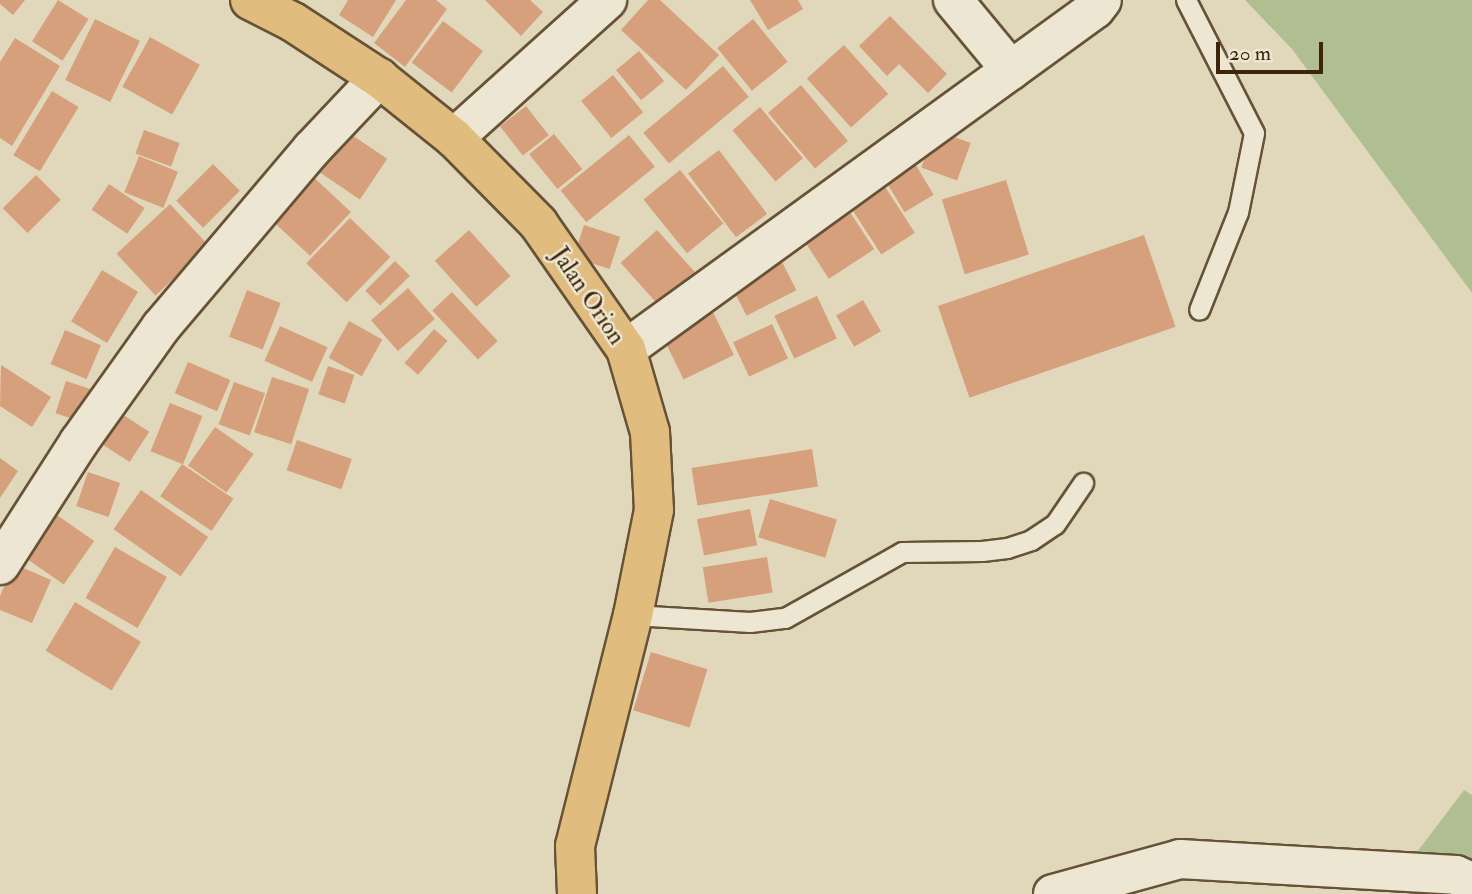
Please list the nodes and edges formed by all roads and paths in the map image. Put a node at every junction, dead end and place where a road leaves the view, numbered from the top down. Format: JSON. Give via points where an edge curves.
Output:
{"nodes":[{"id":1,"x":250,"y":0,"type":"edge"},
{"id":2,"x":607,"y":0,"type":"edge"},
{"id":3,"x":953,"y":0,"type":"edge"},
{"id":4,"x":1102,"y":0,"type":"edge"},
{"id":5,"x":1186,"y":0,"type":"edge"},
{"id":6,"x":1011,"y":70,"type":"junction"},
{"id":7,"x":379,"y":78,"type":"junction"},
{"id":8,"x":454,"y":138,"type":"junction"},
{"id":9,"x":1199,"y":310,"type":"dead end"},
{"id":10,"x":625,"y":349,"type":"junction"},
{"id":11,"x":1083,"y":482,"type":"dead end"},
{"id":12,"x":0,"y":565,"type":"edge"},
{"id":13,"x":633,"y":615,"type":"junction"},
{"id":14,"x":1472,"y":882,"type":"edge"},
{"id":15,"x":574,"y":892,"type":"edge"},
{"id":16,"x":1054,"y":894,"type":"edge"}],
"edges":[{"from":1,"to":7,"type":"highway","name":"Jalan Orion"},
{"from":2,"to":8,"type":"street"},
{"from":3,"to":6,"type":"street"},
{"from":4,"to":6,"type":"street"},
{"from":5,"to":9,"type":"lane","via":[[1254,133],[1238,212]]},
{"from":6,"to":10,"type":"street"},
{"from":7,"to":8,"type":"highway","name":"Jalan Orion"},
{"from":7,"to":12,"type":"street","via":[[312,149],[161,327]]},
{"from":8,"to":10,"type":"highway","name":"Jalan Orion","via":[[538,223]]},
{"from":10,"to":13,"type":"highway","name":"Jalan Orion","via":[[650,432],[654,510]]},
{"from":11,"to":13,"type":"lane","via":[[1055,524],[1031,540],[982,551],[902,552],[785,618],[750,622]]},
{"from":13,"to":15,"type":"highway","name":"Jalan Orion","via":[[575,846]]},
{"from":14,"to":16,"type":"street","via":[[1456,875],[1181,859]]}]}
